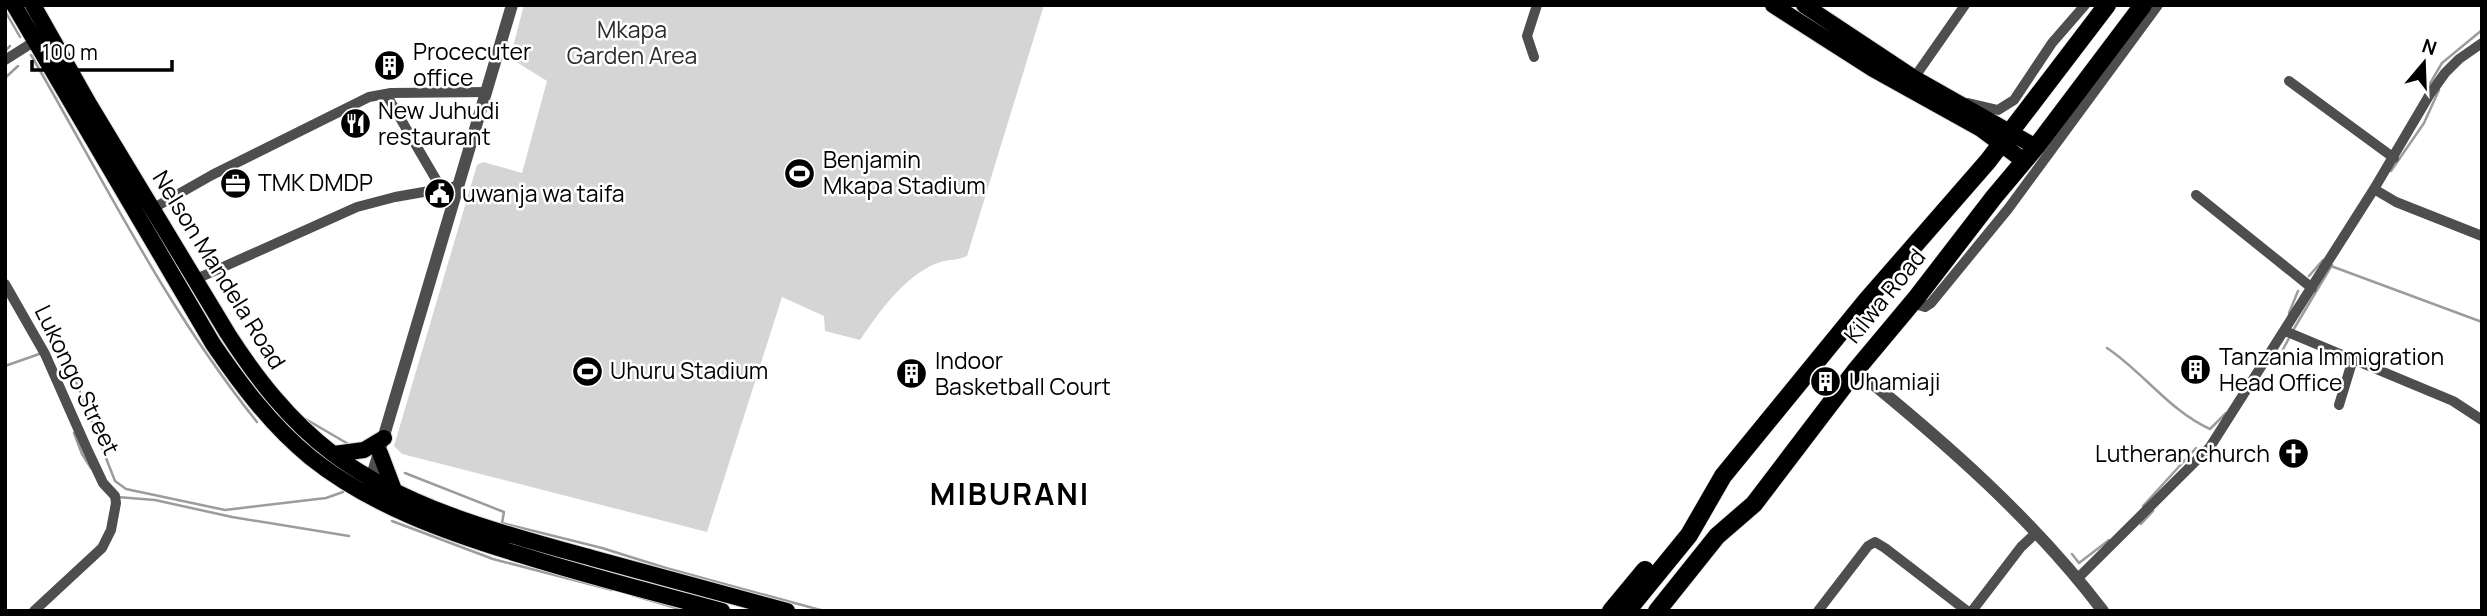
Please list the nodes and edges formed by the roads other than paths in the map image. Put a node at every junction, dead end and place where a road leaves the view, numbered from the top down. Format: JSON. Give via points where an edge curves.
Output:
{"nodes":[{"id":1,"x":13,"y":5,"type":"edge"},
{"id":2,"x":33,"y":5,"type":"edge"},
{"id":3,"x":512,"y":5,"type":"edge"},
{"id":4,"x":1537,"y":5,"type":"edge"},
{"id":5,"x":1773,"y":5,"type":"edge"},
{"id":6,"x":1804,"y":5,"type":"edge"},
{"id":7,"x":1965,"y":5,"type":"edge"},
{"id":8,"x":2085,"y":5,"type":"edge"},
{"id":9,"x":2107,"y":5,"type":"edge"},
{"id":10,"x":2143,"y":5,"type":"edge"},
{"id":11,"x":2158,"y":5,"type":"edge"},
{"id":12,"x":34,"y":41,"type":"junction"},
{"id":13,"x":2482,"y":43,"type":"edge"},
{"id":14,"x":1534,"y":57,"type":"dead end"},
{"id":15,"x":5,"y":60,"type":"edge"},
{"id":16,"x":1914,"y":78,"type":"junction"},
{"id":17,"x":2289,"y":80,"type":"dead end"},
{"id":18,"x":487,"y":92,"type":"junction"},
{"id":19,"x":386,"y":94,"type":"junction"},
{"id":20,"x":1952,"y":99,"type":"junction"},
{"id":21,"x":2025,"y":113,"type":"junction"},
{"id":22,"x":1981,"y":122,"type":"junction"},
{"id":23,"x":2006,"y":138,"type":"junction"},
{"id":24,"x":2036,"y":147,"type":"junction"},
{"id":25,"x":2393,"y":158,"type":"junction"},
{"id":26,"x":1988,"y":160,"type":"junction"},
{"id":27,"x":2024,"y":162,"type":"junction"},
{"id":28,"x":458,"y":186,"type":"junction"},
{"id":29,"x":441,"y":188,"type":"junction"},
{"id":30,"x":2374,"y":190,"type":"junction"},
{"id":31,"x":2196,"y":195,"type":"dead end"},
{"id":32,"x":152,"y":209,"type":"junction"},
{"id":33,"x":2482,"y":236,"type":"edge"},
{"id":34,"x":194,"y":280,"type":"junction"},
{"id":35,"x":5,"y":284,"type":"edge"},
{"id":36,"x":2312,"y":288,"type":"junction"},
{"id":37,"x":1912,"y":303,"type":"junction"},
{"id":38,"x":2285,"y":331,"type":"junction"},
{"id":39,"x":2353,"y":359,"type":"junction"},
{"id":40,"x":1856,"y":370,"type":"junction"},
{"id":41,"x":2339,"y":405,"type":"dead end"},
{"id":42,"x":2482,"y":419,"type":"edge"},
{"id":43,"x":382,"y":446,"type":"junction"},
{"id":44,"x":334,"y":454,"type":"junction"},
{"id":45,"x":1723,"y":476,"type":"junction"},
{"id":46,"x":369,"y":486,"type":"junction"},
{"id":47,"x":394,"y":490,"type":"junction"},
{"id":48,"x":1754,"y":505,"type":"junction"},
{"id":49,"x":2036,"y":533,"type":"junction"},
{"id":50,"x":2078,"y":578,"type":"junction"},
{"id":51,"x":34,"y":611,"type":"edge"},
{"id":52,"x":722,"y":611,"type":"edge"},
{"id":53,"x":787,"y":611,"type":"edge"},
{"id":54,"x":1611,"y":611,"type":"edge"},
{"id":55,"x":1627,"y":611,"type":"edge"},
{"id":56,"x":1657,"y":611,"type":"edge"},
{"id":57,"x":1670,"y":611,"type":"edge"},
{"id":58,"x":1818,"y":611,"type":"edge"},
{"id":59,"x":1969,"y":611,"type":"edge"},
{"id":60,"x":2103,"y":611,"type":"edge"}],
"edges":[{"from":1,"to":12,"type":"main road","name":"Nelson Mandela Road"},
{"from":2,"to":32,"type":"main road","name":"Nelson Mandela Road"},
{"from":3,"to":18,"type":"street"},
{"from":4,"to":14,"type":"street","via":[[1527,36]]},
{"from":5,"to":22,"type":"main road","via":[[1873,69]]},
{"from":6,"to":16,"type":"main road"},
{"from":7,"to":16,"type":"street"},
{"from":8,"to":20,"type":"street","via":[[2054,39],[2014,100],[1998,110]]},
{"from":9,"to":21,"type":"highway","name":"Kilwa Road"},
{"from":10,"to":24,"type":"highway","name":"Kilwa Road"},
{"from":11,"to":37,"type":"street","via":[[2008,209],[1940,292],[1925,307]]},
{"from":12,"to":15,"type":"street"},
{"from":12,"to":46,"type":"main road","name":"Nelson Mandela Road","via":[[183,296],[245,390],[309,457]]},
{"from":13,"to":25,"type":"street","via":[[2445,73]]},
{"from":16,"to":20,"type":"main road"},
{"from":17,"to":25,"type":"street"},
{"from":18,"to":19,"type":"street"},
{"from":18,"to":28,"type":"street"},
{"from":19,"to":29,"type":"street"},
{"from":19,"to":32,"type":"street","via":[[346,107]]},
{"from":20,"to":22,"type":"main road"},
{"from":21,"to":22,"type":"main road"},
{"from":21,"to":23,"type":"highway","name":"Kilwa Road"},
{"from":22,"to":23,"type":"main road"},
{"from":22,"to":26,"type":"main road"},
{"from":23,"to":24,"type":"main road"},
{"from":23,"to":26,"type":"highway","name":"Kilwa Road"},
{"from":23,"to":27,"type":"main road"},
{"from":24,"to":27,"type":"highway","name":"Kilwa Road"},
{"from":25,"to":30,"type":"street"},
{"from":26,"to":45,"type":"highway","name":"Kilwa Road"},
{"from":27,"to":37,"type":"highway","name":"Kilwa Road"},
{"from":28,"to":29,"type":"street"},
{"from":28,"to":43,"type":"street"},
{"from":29,"to":34,"type":"street","via":[[357,207]]},
{"from":30,"to":33,"type":"street"},
{"from":30,"to":36,"type":"street"},
{"from":31,"to":36,"type":"street"},
{"from":32,"to":34,"type":"main road","name":"Nelson Mandela Road"},
{"from":34,"to":44,"type":"main road","name":"Nelson Mandela Road","via":[[251,370],[299,424]]},
{"from":35,"to":51,"type":"street","name":"Lukongo Street","via":[[45,354],[116,503],[102,548]]},
{"from":36,"to":38,"type":"street"},
{"from":37,"to":40,"type":"highway","name":"Kilwa Road"},
{"from":38,"to":39,"type":"street"},
{"from":38,"to":50,"type":"street","via":[[2210,447]]},
{"from":39,"to":41,"type":"street"},
{"from":39,"to":42,"type":"street","via":[[2453,401]]},
{"from":40,"to":48,"type":"highway","name":"Kilwa Road"},
{"from":40,"to":49,"type":"street","via":[[1998,492]]},
{"from":43,"to":44,"type":"main road"},
{"from":43,"to":46,"type":"street"},
{"from":43,"to":47,"type":"main road"},
{"from":44,"to":46,"type":"main road","name":"Nelson Mandela Road"},
{"from":45,"to":54,"type":"highway"},
{"from":45,"to":55,"type":"highway","name":"Kilwa Road","via":[[1689,535]]},
{"from":46,"to":47,"type":"main road","name":"Nelson Mandela Road"},
{"from":46,"to":52,"type":"main road","name":"Nelson Mandela Road","via":[[403,513],[450,532]]},
{"from":47,"to":53,"type":"main road","name":"Nelson Mandela Road","via":[[511,536]]},
{"from":48,"to":56,"type":"highway","name":"Kilwa Road","via":[[1717,536]]},
{"from":48,"to":57,"type":"highway"},
{"from":49,"to":50,"type":"street"},
{"from":49,"to":59,"type":"street"},
{"from":50,"to":60,"type":"street"},
{"from":58,"to":59,"type":"street","via":[[1875,542]]}]}
